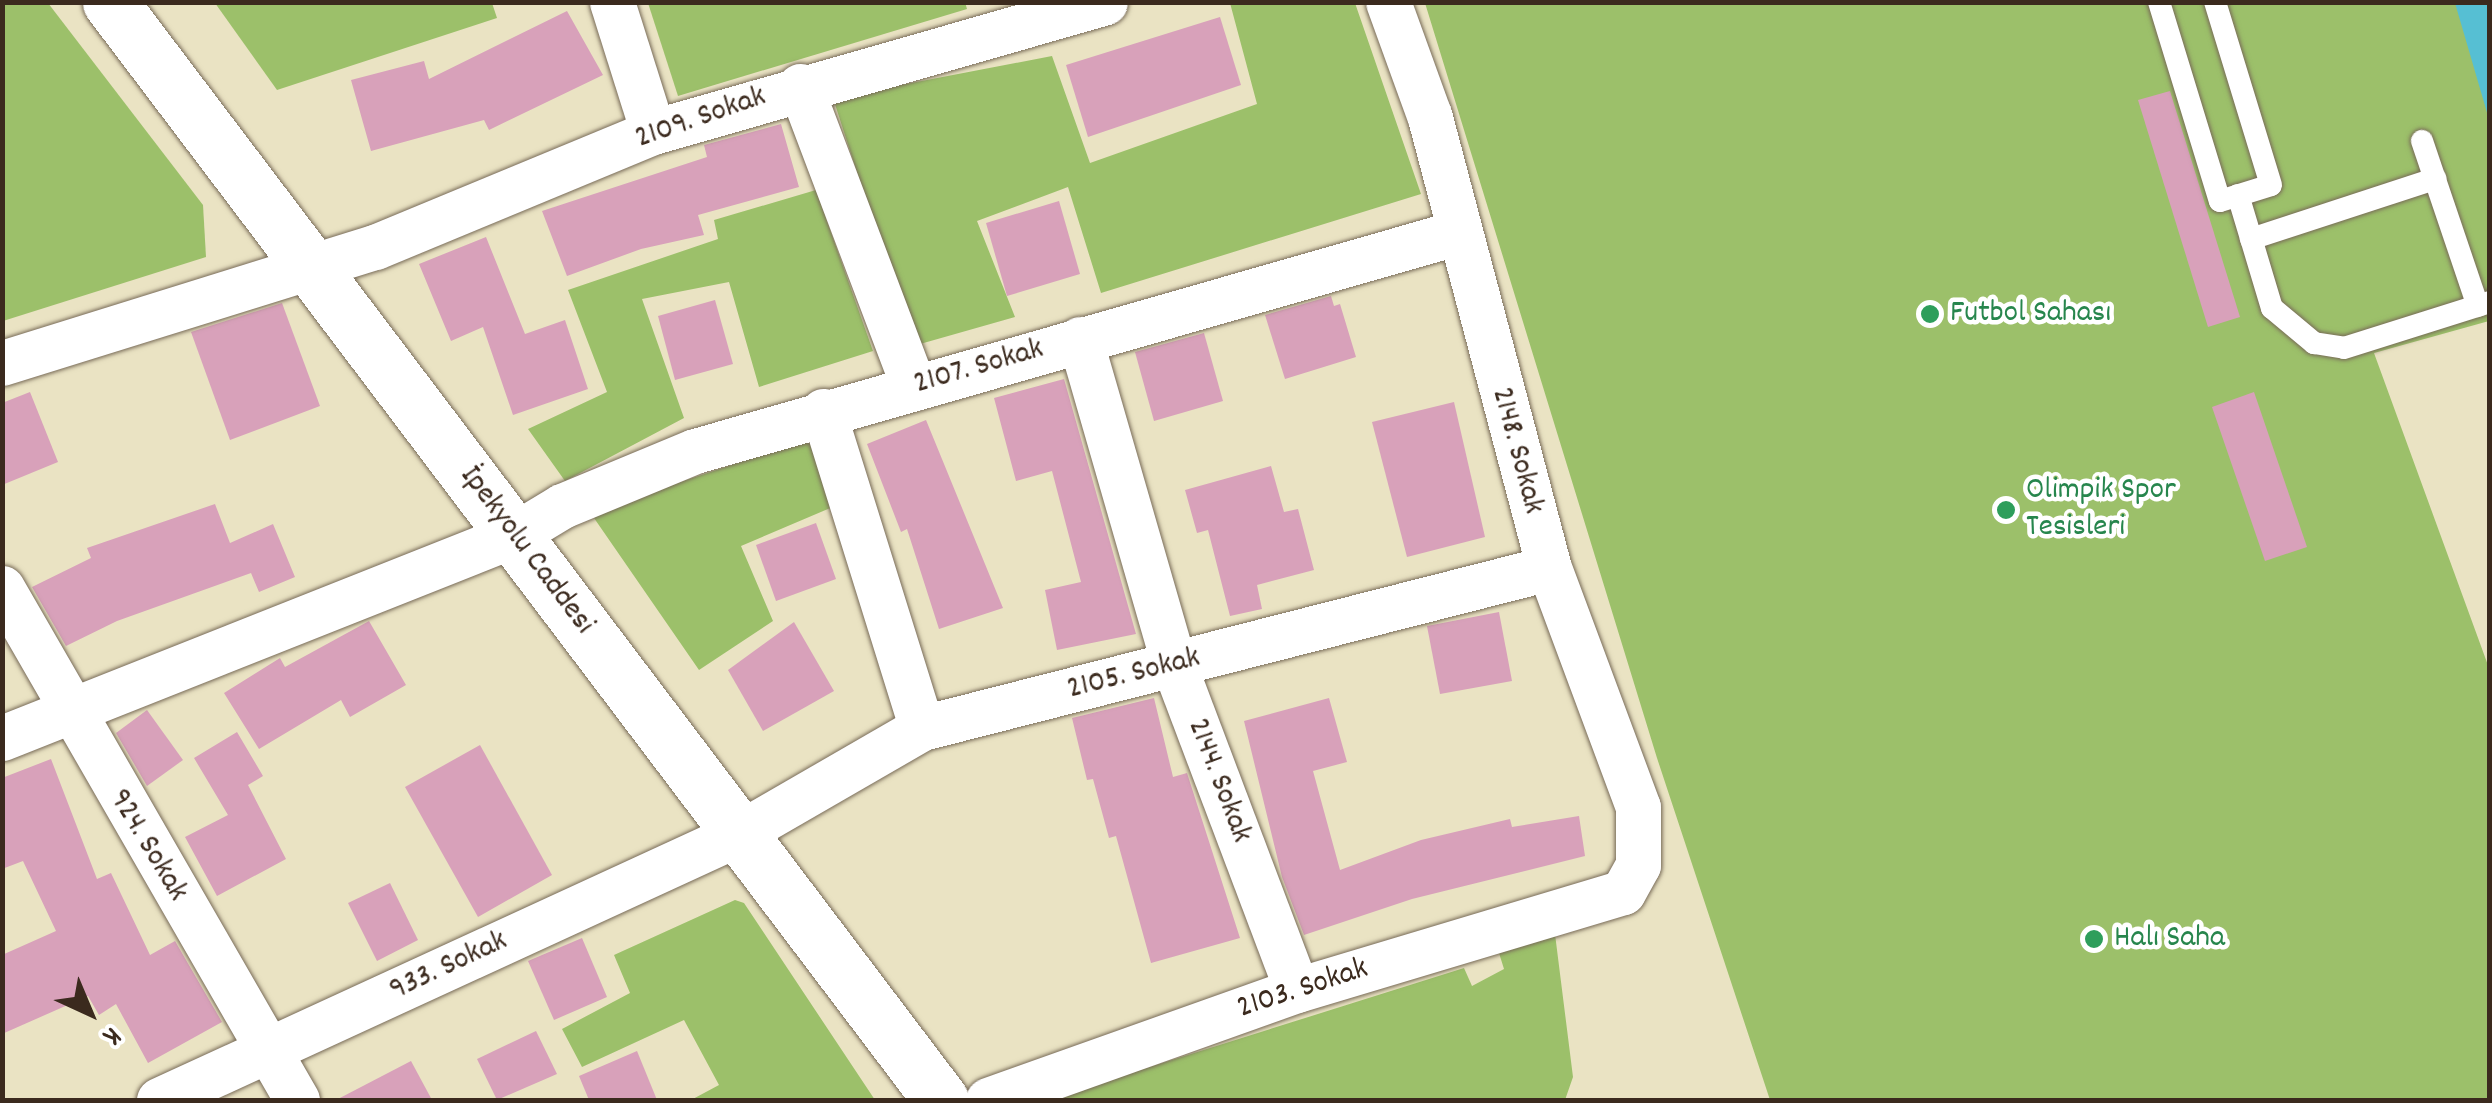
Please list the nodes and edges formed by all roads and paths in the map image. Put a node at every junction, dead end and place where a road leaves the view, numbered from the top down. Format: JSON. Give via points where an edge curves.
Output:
{"nodes":[{"id":1,"x":110,"y":2,"type":"edge"},
{"id":2,"x":612,"y":2,"type":"edge"},
{"id":3,"x":1104,"y":2,"type":"edge"},
{"id":4,"x":1388,"y":2,"type":"edge"},
{"id":5,"x":2159,"y":2,"type":"edge"},
{"id":6,"x":2215,"y":2,"type":"edge"},
{"id":7,"x":993,"y":17,"type":"edge"},
{"id":8,"x":800,"y":86,"type":"junction"},
{"id":9,"x":653,"y":132,"type":"junction"},
{"id":10,"x":2422,"y":142,"type":"dead end"},
{"id":11,"x":2436,"y":179,"type":"junction"},
{"id":12,"x":2238,"y":195,"type":"junction"},
{"id":13,"x":1456,"y":233,"type":"junction"},
{"id":14,"x":2251,"y":239,"type":"junction"},
{"id":15,"x":307,"y":266,"type":"junction"},
{"id":16,"x":2484,"y":304,"type":"edge"},
{"id":17,"x":1080,"y":339,"type":"junction"},
{"id":18,"x":2,"y":363,"type":"edge"},
{"id":19,"x":914,"y":388,"type":"junction"},
{"id":20,"x":822,"y":411,"type":"junction"},
{"id":21,"x":514,"y":535,"type":"junction"},
{"id":22,"x":1549,"y":568,"type":"junction"},
{"id":23,"x":2,"y":588,"type":"edge"},
{"id":24,"x":1174,"y":664,"type":"junction"},
{"id":25,"x":67,"y":710,"type":"junction"},
{"id":26,"x":922,"y":728,"type":"junction"},
{"id":27,"x":2,"y":738,"type":"edge"},
{"id":28,"x":740,"y":833,"type":"junction"},
{"id":29,"x":1622,"y":892,"type":"joint"},
{"id":30,"x":1297,"y":990,"type":"junction"},
{"id":31,"x":269,"y":1051,"type":"junction"},
{"id":32,"x":158,"y":1100,"type":"edge"},
{"id":33,"x":297,"y":1100,"type":"edge"},
{"id":34,"x":941,"y":1100,"type":"edge"},
{"id":35,"x":988,"y":1100,"type":"edge"}],
"edges":[{"from":1,"to":15,"type":"street","name":"İpekyolu Caddesi"},
{"from":2,"to":9,"type":"street"},
{"from":3,"to":7,"type":"street","name":"2109. Sokak"},
{"from":4,"to":13,"type":"street","name":"2148. Sokak","via":[[1429,115]]},
{"from":5,"to":12,"type":"lane","via":[[2220,200]]},
{"from":6,"to":12,"type":"lane","via":[[2271,185]]},
{"from":7,"to":8,"type":"street","name":"2109. Sokak"},
{"from":8,"to":9,"type":"street","name":"2109. Sokak"},
{"from":8,"to":19,"type":"street"},
{"from":9,"to":15,"type":"street","name":"2109. Sokak","via":[[376,247]]},
{"from":10,"to":11,"type":"lane"},
{"from":11,"to":14,"type":"lane"},
{"from":11,"to":16,"type":"lane"},
{"from":12,"to":14,"type":"lane"},
{"from":13,"to":17,"type":"street","name":"2107. Sokak"},
{"from":13,"to":22,"type":"street","name":"2148. Sokak"},
{"from":14,"to":16,"type":"lane","via":[[2272,308],[2300,336],[2328,347],[2344,348]]},
{"from":15,"to":18,"type":"street","name":"2109. Sokak"},
{"from":15,"to":21,"type":"street","name":"İpekyolu Caddesi"},
{"from":17,"to":19,"type":"street","name":"2107. Sokak"},
{"from":17,"to":24,"type":"street","name":"2144. Sokak"},
{"from":19,"to":20,"type":"street","name":"2107. Sokak"},
{"from":20,"to":21,"type":"street","name":"2107. Sokak","via":[[695,451],[562,506]]},
{"from":20,"to":26,"type":"street"},
{"from":21,"to":25,"type":"street","name":"2107. Sokak"},
{"from":21,"to":28,"type":"street","name":"İpekyolu Caddesi"},
{"from":22,"to":24,"type":"street","name":"2105. Sokak"},
{"from":22,"to":29,"type":"street","name":"2148. Sokak","via":[[1638,807],[1642,849]]},
{"from":23,"to":25,"type":"street","name":"924. Sokak"},
{"from":24,"to":26,"type":"street","name":"2105. Sokak"},
{"from":24,"to":30,"type":"street","name":"2144. Sokak"},
{"from":25,"to":27,"type":"street","name":"2107. Sokak"},
{"from":25,"to":31,"type":"street","name":"924. Sokak"},
{"from":26,"to":28,"type":"street","name":"2105. Sokak"},
{"from":28,"to":31,"type":"street","name":"933. Sokak"},
{"from":28,"to":34,"type":"street","name":"İpekyolu Caddesi"},
{"from":29,"to":30,"type":"street","name":"2103. Sokak"},
{"from":30,"to":35,"type":"street","name":"2103. Sokak"},
{"from":31,"to":32,"type":"street","name":"933. Sokak"},
{"from":31,"to":33,"type":"street","name":"924. Sokak"}]}
